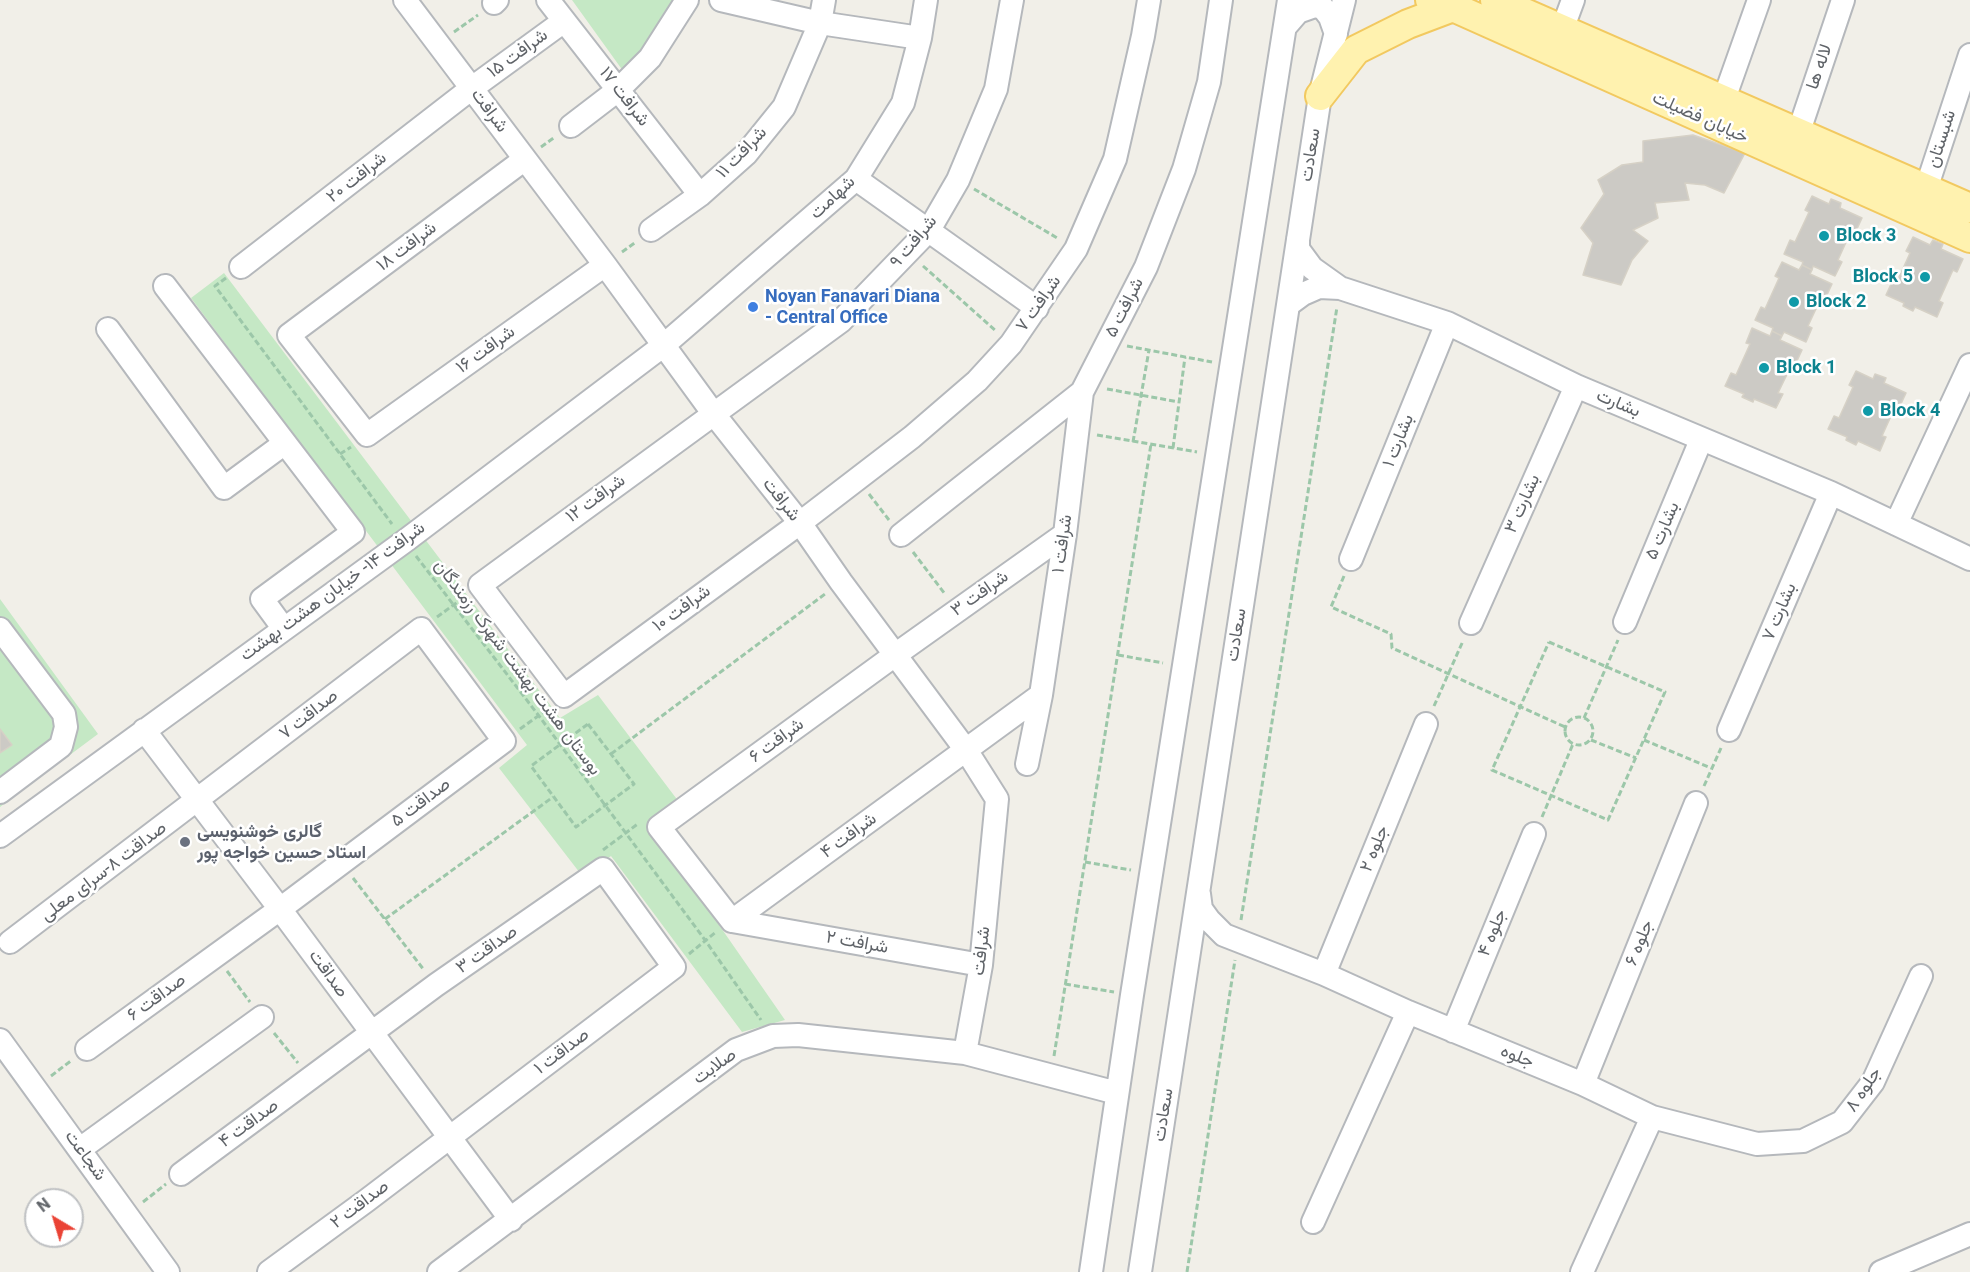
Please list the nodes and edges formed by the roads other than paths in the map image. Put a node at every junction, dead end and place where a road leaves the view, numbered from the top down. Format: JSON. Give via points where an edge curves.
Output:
{"nodes":[{"id":1,"x":405,"y":0,"type":"edge"},
{"id":2,"x":548,"y":0,"type":"edge"},
{"id":3,"x":687,"y":0,"type":"edge"},
{"id":4,"x":721,"y":0,"type":"edge"},
{"id":5,"x":824,"y":0,"type":"edge"},
{"id":6,"x":926,"y":0,"type":"edge"},
{"id":7,"x":1012,"y":0,"type":"edge"},
{"id":8,"x":1149,"y":0,"type":"edge"},
{"id":9,"x":1221,"y":0,"type":"edge"},
{"id":10,"x":1289,"y":0,"type":"edge"},
{"id":11,"x":1344,"y":0,"type":"edge"},
{"id":12,"x":1494,"y":0,"type":"edge"},
{"id":13,"x":1573,"y":0,"type":"edge"},
{"id":14,"x":1759,"y":0,"type":"edge"},
{"id":15,"x":1843,"y":0,"type":"edge"},
{"id":16,"x":1442,"y":4,"type":"edge"},
{"id":17,"x":564,"y":21,"type":"junction"},
{"id":18,"x":820,"y":23,"type":"junction"},
{"id":19,"x":1285,"y":27,"type":"junction"},
{"id":20,"x":1562,"y":30,"type":"junction"},
{"id":21,"x":1336,"y":34,"type":"junction"},
{"id":22,"x":920,"y":38,"type":"junction"},
{"id":23,"x":1970,"y":55,"type":"edge"},
{"id":24,"x":1632,"y":74,"type":"junction"},
{"id":25,"x":472,"y":88,"type":"junction"},
{"id":26,"x":618,"y":90,"type":"junction"},
{"id":27,"x":1320,"y":96,"type":"junction"},
{"id":28,"x":1724,"y":99,"type":"junction"},
{"id":29,"x":571,"y":126,"type":"road end"},
{"id":30,"x":1798,"y":134,"type":"junction"},
{"id":31,"x":525,"y":159,"type":"junction"},
{"id":32,"x":856,"y":180,"type":"junction"},
{"id":33,"x":1926,"y":189,"type":"junction"},
{"id":34,"x":700,"y":195,"type":"junction"},
{"id":35,"x":1970,"y":208,"type":"edge"},
{"id":36,"x":651,"y":230,"type":"road end"},
{"id":37,"x":929,"y":230,"type":"junction"},
{"id":38,"x":1299,"y":232,"type":"junction"},
{"id":39,"x":1970,"y":238,"type":"edge"},
{"id":40,"x":605,"y":265,"type":"junction"},
{"id":41,"x":241,"y":267,"type":"road end"},
{"id":42,"x":165,"y":286,"type":"dead end"},
{"id":43,"x":1340,"y":288,"type":"junction"},
{"id":44,"x":1288,"y":305,"type":"junction"},
{"id":45,"x":1037,"y":308,"type":"junction"},
{"id":46,"x":1447,"y":323,"type":"junction"},
{"id":47,"x":108,"y":329,"type":"dead end"},
{"id":48,"x":664,"y":345,"type":"junction"},
{"id":49,"x":1970,"y":365,"type":"edge"},
{"id":50,"x":1575,"y":386,"type":"junction"},
{"id":51,"x":1082,"y":392,"type":"junction"},
{"id":52,"x":713,"y":413,"type":"junction"},
{"id":53,"x":368,"y":435,"type":"joint"},
{"id":54,"x":1701,"y":440,"type":"junction"},
{"id":55,"x":285,"y":442,"type":"junction"},
{"id":56,"x":1831,"y":493,"type":"junction"},
{"id":57,"x":800,"y":523,"type":"junction"},
{"id":58,"x":1896,"y":524,"type":"junction"},
{"id":59,"x":1065,"y":534,"type":"junction"},
{"id":60,"x":901,"y":535,"type":"dead end"},
{"id":61,"x":1970,"y":559,"type":"edge"},
{"id":62,"x":1352,"y":560,"type":"road end"},
{"id":63,"x":1625,"y":622,"type":"road end"},
{"id":64,"x":1471,"y":623,"type":"road end"},
{"id":65,"x":284,"y":628,"type":"junction"},
{"id":66,"x":0,"y":629,"type":"edge"},
{"id":67,"x":421,"y":629,"type":"joint"},
{"id":68,"x":895,"y":655,"type":"junction"},
{"id":69,"x":1041,"y":695,"type":"junction"},
{"id":70,"x":564,"y":696,"type":"joint"},
{"id":71,"x":1426,"y":724,"type":"road end"},
{"id":72,"x":144,"y":730,"type":"junction"},
{"id":73,"x":1729,"y":730,"type":"road end"},
{"id":74,"x":966,"y":750,"type":"junction"},
{"id":75,"x":1027,"y":764,"type":"dead end"},
{"id":76,"x":0,"y":792,"type":"edge"},
{"id":77,"x":197,"y":802,"type":"junction"},
{"id":78,"x":1696,"y":802,"type":"road end"},
{"id":79,"x":1534,"y":834,"type":"road end"},
{"id":80,"x":0,"y":836,"type":"edge"},
{"id":81,"x":1198,"y":889,"type":"junction"},
{"id":82,"x":280,"y":909,"type":"junction"},
{"id":83,"x":732,"y":921,"type":"junction"},
{"id":84,"x":1231,"y":938,"type":"junction"},
{"id":85,"x":10,"y":942,"type":"dead end"},
{"id":86,"x":1188,"y":956,"type":"junction"},
{"id":87,"x":981,"y":965,"type":"junction"},
{"id":88,"x":674,"y":967,"type":"joint"},
{"id":89,"x":1324,"y":974,"type":"junction"},
{"id":90,"x":1921,"y":976,"type":"dead end"},
{"id":91,"x":1408,"y":1012,"type":"junction"},
{"id":92,"x":262,"y":1017,"type":"dead end"},
{"id":93,"x":1453,"y":1031,"type":"junction"},
{"id":94,"x":372,"y":1034,"type":"junction"},
{"id":95,"x":0,"y":1040,"type":"edge"},
{"id":96,"x":87,"y":1049,"type":"road end"},
{"id":97,"x":965,"y":1053,"type":"junction"},
{"id":98,"x":1583,"y":1084,"type":"junction"},
{"id":99,"x":1117,"y":1093,"type":"junction"},
{"id":100,"x":1652,"y":1117,"type":"junction"},
{"id":101,"x":450,"y":1136,"type":"junction"},
{"id":102,"x":80,"y":1149,"type":"junction"},
{"id":103,"x":181,"y":1174,"type":"road end"},
{"id":104,"x":511,"y":1220,"type":"junction"},
{"id":105,"x":1313,"y":1222,"type":"dead end"},
{"id":106,"x":1970,"y":1234,"type":"edge"},
{"id":107,"x":168,"y":1272,"type":"edge"},
{"id":108,"x":269,"y":1272,"type":"edge"},
{"id":109,"x":439,"y":1272,"type":"edge"},
{"id":110,"x":1091,"y":1272,"type":"edge"},
{"id":111,"x":1140,"y":1272,"type":"edge"},
{"id":112,"x":1582,"y":1272,"type":"edge"},
{"id":113,"x":1881,"y":1272,"type":"edge"}],
"edges":[{"from":1,"to":25,"type":"street","name":"شرافت"},
{"from":2,"to":17,"type":"street","name":"شرافت ۱۷"},
{"from":3,"to":26,"type":"street","via":[[650,58]]},
{"from":4,"to":18,"type":"street"},
{"from":5,"to":18,"type":"street","name":"شرافت ۱۱"},
{"from":6,"to":22,"type":"street","name":"شهامت"},
{"from":7,"to":37,"type":"street","name":"شرافت ۹","via":[[996,89],[958,180]]},
{"from":8,"to":45,"type":"street","name":"شرافت ۷","via":[[1115,159],[1076,249]]},
{"from":9,"to":51,"type":"street","name":"شرافت ۵","via":[[1209,82],[1184,169],[1146,267]]},
{"from":10,"to":19,"type":"street"},
{"from":11,"to":21,"type":"street","name":"سعادت"},
{"from":12,"to":20,"type":"main road","name":"خیابان فضیلت"},
{"from":13,"to":20,"type":"street"},
{"from":14,"to":28,"type":"street"},
{"from":15,"to":30,"type":"street","name":"لاله ها"},
{"from":16,"to":24,"type":"main road","name":"خیابان فضیلت"},
{"from":16,"to":27,"type":"main road","via":[[1356,50]]},
{"from":17,"to":25,"type":"street","name":"شرافت ۱۵"},
{"from":17,"to":26,"type":"street","name":"شرافت ۱۷"},
{"from":18,"to":22,"type":"street"},
{"from":18,"to":34,"type":"street","name":"شرافت ۱۱","via":[[784,107],[746,154]]},
{"from":19,"to":21,"type":"street","via":[[1298,12],[1315,6],[1323,8],[1330,17]]},
{"from":19,"to":99,"type":"street"},
{"from":20,"to":24,"type":"main road","name":"خیابان فضیلت"},
{"from":21,"to":27,"type":"street","name":"سعادت"},
{"from":22,"to":32,"type":"street","name":"شهامت","via":[[903,103]]},
{"from":23,"to":33,"type":"street","name":"شبستان"},
{"from":24,"to":28,"type":"main road","name":"خیابان فضیلت"},
{"from":24,"to":39,"type":"main road","name":"خیابان فضیلت"},
{"from":25,"to":31,"type":"street","name":"شرافت"},
{"from":25,"to":41,"type":"street","name":"شرافت ۲۰"},
{"from":26,"to":29,"type":"street"},
{"from":26,"to":34,"type":"street","name":"شرافت ۱۷"},
{"from":27,"to":38,"type":"street","name":"سعادت"},
{"from":28,"to":30,"type":"main road","name":"خیابان فضیلت"},
{"from":30,"to":33,"type":"main road","name":"خیابان فضیلت"},
{"from":31,"to":40,"type":"street","name":"شرافت"},
{"from":31,"to":53,"type":"street","name":"شرافت ۱۸","via":[[289,335]]},
{"from":32,"to":37,"type":"street"},
{"from":32,"to":48,"type":"street","name":"شهامت"},
{"from":33,"to":35,"type":"main road","name":"خیابان فضیلت"},
{"from":34,"to":36,"type":"street","name":"شرافت ۱۱"},
{"from":37,"to":45,"type":"street"},
{"from":37,"to":52,"type":"street","name":"شرافت ۹","via":[[841,321]]},
{"from":38,"to":43,"type":"street","via":[[1298,249],[1307,262]]},
{"from":38,"to":44,"type":"street","name":"سعادت"},
{"from":40,"to":48,"type":"street","name":"شرافت"},
{"from":40,"to":53,"type":"street","name":"شرافت ۱۶"},
{"from":42,"to":55,"type":"street"},
{"from":43,"to":44,"type":"street","via":[[1319,287]]},
{"from":43,"to":46,"type":"street","name":"بشارت"},
{"from":44,"to":81,"type":"street","name":"سعادت"},
{"from":45,"to":57,"type":"street","name":"شرافت ۷","via":[[977,381],[912,437]]},
{"from":46,"to":50,"type":"street","name":"بشارت"},
{"from":46,"to":62,"type":"street","name":"بشارت ۱"},
{"from":47,"to":55,"type":"street","via":[[224,488]]},
{"from":48,"to":52,"type":"street","name":"شرافت"},
{"from":48,"to":65,"type":"street","name":"شرافت ۱۴- خیابان هشت بهشت"},
{"from":49,"to":58,"type":"street"},
{"from":50,"to":54,"type":"street","name":"بشارت"},
{"from":50,"to":64,"type":"street","name":"بشارت ۳"},
{"from":51,"to":59,"type":"street","name":"شرافت ۱"},
{"from":51,"to":60,"type":"street","name":"شرافت ۵"},
{"from":52,"to":57,"type":"street","name":"شرافت"},
{"from":52,"to":70,"type":"street","name":"شرافت ۱۲","via":[[480,585]]},
{"from":54,"to":56,"type":"street","name":"بشارت"},
{"from":54,"to":63,"type":"street","name":"بشارت ۵"},
{"from":55,"to":65,"type":"street","via":[[353,532],[262,599]]},
{"from":56,"to":58,"type":"street","name":"بشارت"},
{"from":56,"to":73,"type":"street","name":"بشارت ۷"},
{"from":57,"to":68,"type":"street","name":"شرافت"},
{"from":57,"to":70,"type":"street","name":"شرافت ۱۰"},
{"from":58,"to":61,"type":"street","name":"بشارت"},
{"from":59,"to":68,"type":"street","name":"شرافت ۳"},
{"from":59,"to":69,"type":"street","name":"شرافت ۱"},
{"from":65,"to":72,"type":"street","name":"شرافت ۱۴- خیابان هشت بهشت"},
{"from":66,"to":76,"type":"street","via":[[64,714],[66,727],[61,746]]},
{"from":67,"to":77,"type":"street","name":"صداقت ۷"},
{"from":67,"to":82,"type":"street","name":"صداقت ۵","via":[[504,741]]},
{"from":68,"to":74,"type":"street","name":"شرافت"},
{"from":68,"to":83,"type":"street","name":"شرافت ۶","via":[[659,827]]},
{"from":69,"to":74,"type":"street"},
{"from":69,"to":75,"type":"street","name":"شرافت ۱"},
{"from":71,"to":89,"type":"street","name":"جلوه ۲"},
{"from":72,"to":77,"type":"street","name":"صداقت"},
{"from":72,"to":80,"type":"street","name":"شرافت ۱۴- خیابان هشت بهشت"},
{"from":74,"to":83,"type":"street","name":"شرافت ۴"},
{"from":74,"to":87,"type":"street","name":"شرافت","via":[[997,799]]},
{"from":77,"to":82,"type":"street","name":"صداقت"},
{"from":77,"to":85,"type":"street","name":"صداقت ۸-سرای معلی"},
{"from":78,"to":98,"type":"street","name":"جلوه ۶"},
{"from":79,"to":93,"type":"street","name":"جلوه ۴"},
{"from":81,"to":84,"type":"street","via":[[1201,909]]},
{"from":81,"to":86,"type":"street","name":"سعادت"},
{"from":82,"to":94,"type":"street","name":"صداقت"},
{"from":82,"to":96,"type":"street","name":"صداقت ۶"},
{"from":83,"to":87,"type":"street","name":"شرافت ۲"},
{"from":84,"to":86,"type":"street","via":[[1196,947]]},
{"from":84,"to":89,"type":"street","name":"جلوه"},
{"from":86,"to":111,"type":"street","name":"سعادت"},
{"from":87,"to":97,"type":"street","name":"شرافت"},
{"from":88,"to":94,"type":"street","name":"صداقت ۳","via":[[603,869]]},
{"from":88,"to":101,"type":"street","name":"صداقت ۱"},
{"from":89,"to":91,"type":"street","name":"جلوه"},
{"from":90,"to":100,"type":"street","name":"جلوه ۸","via":[[1873,1082],[1842,1122],[1803,1141],[1757,1144]]},
{"from":91,"to":93,"type":"street","name":"جلوه"},
{"from":91,"to":105,"type":"street"},
{"from":92,"to":102,"type":"street"},
{"from":93,"to":98,"type":"street","name":"جلوه"},
{"from":94,"to":101,"type":"street","name":"صداقت"},
{"from":94,"to":103,"type":"street","name":"صداقت ۴"},
{"from":95,"to":102,"type":"street","name":"شجاعت"},
{"from":97,"to":99,"type":"street","name":"صلابت"},
{"from":97,"to":104,"type":"street","name":"صلابت","via":[[798,1035],[773,1036],[736,1050]]},
{"from":98,"to":100,"type":"street","name":"جلوه"},
{"from":99,"to":110,"type":"street"},
{"from":100,"to":112,"type":"street"},
{"from":101,"to":104,"type":"street","name":"صداقت"},
{"from":101,"to":108,"type":"street","name":"صداقت ۲"},
{"from":102,"to":107,"type":"street","name":"شجاعت"},
{"from":104,"to":109,"type":"street","name":"صلابت"},
{"from":106,"to":113,"type":"street"}]}
